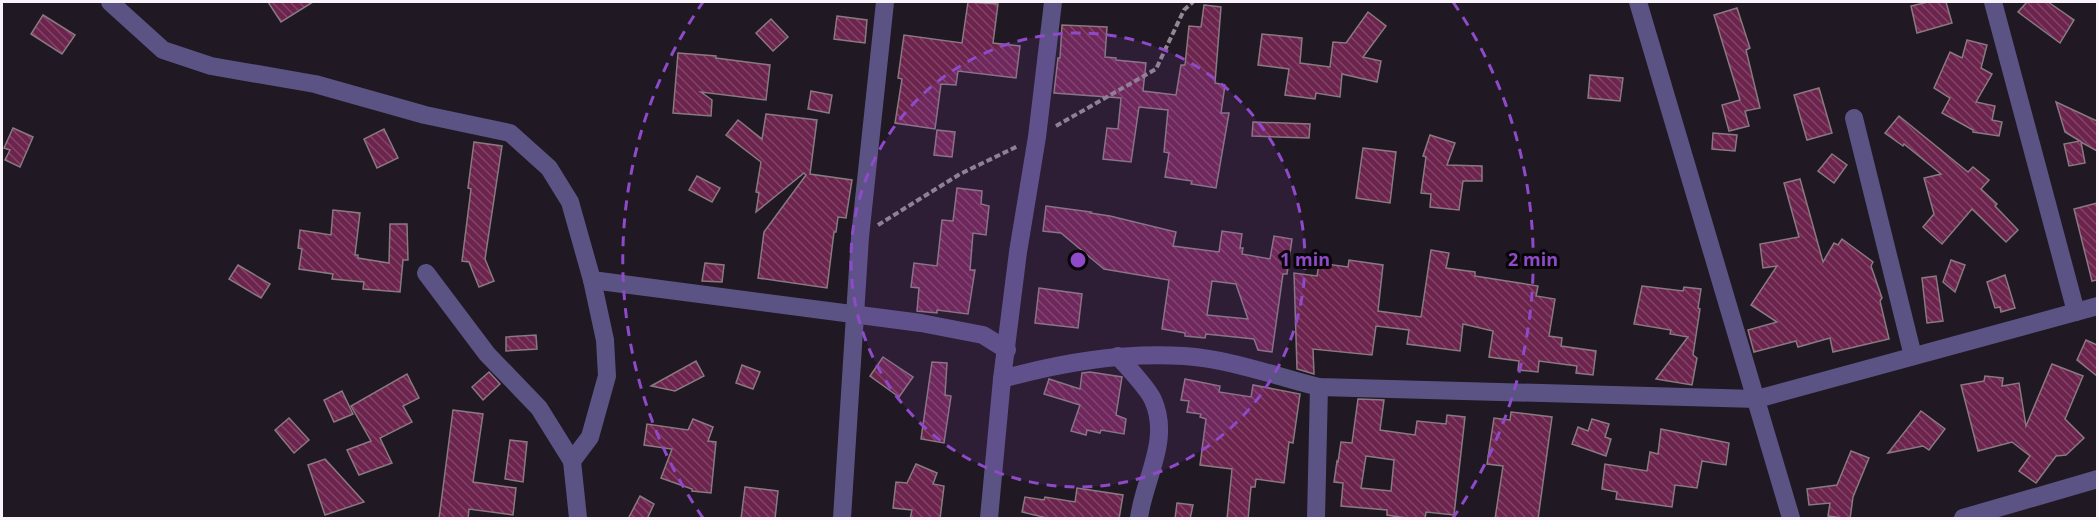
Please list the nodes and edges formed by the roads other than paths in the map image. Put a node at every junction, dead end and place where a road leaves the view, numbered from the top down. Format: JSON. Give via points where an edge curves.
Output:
{"nodes":[{"id":1,"x":110,"y":2,"type":"edge"},
{"id":2,"x":885,"y":2,"type":"edge"},
{"id":3,"x":1053,"y":2,"type":"edge"},
{"id":4,"x":1638,"y":2,"type":"edge"},
{"id":5,"x":1993,"y":2,"type":"edge"},
{"id":6,"x":1854,"y":118,"type":"dead end"},
{"id":7,"x":426,"y":273,"type":"dead end"},
{"id":8,"x":592,"y":280,"type":"junction"},
{"id":9,"x":2097,"y":306,"type":"edge"},
{"id":10,"x":2076,"y":312,"type":"junction"},
{"id":11,"x":854,"y":315,"type":"junction"},
{"id":12,"x":1007,"y":350,"type":"junction"},
{"id":13,"x":1118,"y":356,"type":"junction"},
{"id":14,"x":1913,"y":356,"type":"junction"},
{"id":15,"x":1002,"y":379,"type":"junction"},
{"id":16,"x":1319,"y":387,"type":"junction"},
{"id":17,"x":1757,"y":399,"type":"junction"},
{"id":18,"x":572,"y":461,"type":"junction"},
{"id":19,"x":2097,"y":479,"type":"edge"},
{"id":20,"x":578,"y":519,"type":"edge"},
{"id":21,"x":842,"y":519,"type":"edge"},
{"id":22,"x":989,"y":519,"type":"edge"},
{"id":23,"x":1139,"y":519,"type":"edge"},
{"id":24,"x":1316,"y":519,"type":"edge"},
{"id":25,"x":1791,"y":519,"type":"edge"},
{"id":26,"x":1963,"y":519,"type":"edge"}],
"edges":[{"from":1,"to":8,"type":"street","via":[[163,50],[212,66],[315,84],[425,115],[510,133],[549,168],[570,202]]},
{"from":2,"to":11,"type":"street"},
{"from":3,"to":12,"type":"street"},
{"from":4,"to":17,"type":"street"},
{"from":5,"to":10,"type":"street"},
{"from":6,"to":14,"type":"street"},
{"from":7,"to":18,"type":"street","via":[[487,354],[539,408]]},
{"from":8,"to":11,"type":"street"},
{"from":8,"to":18,"type":"street","via":[[605,340],[607,376],[590,437]]},
{"from":9,"to":10,"type":"street"},
{"from":10,"to":14,"type":"street"},
{"from":11,"to":12,"type":"street","via":[[983,335]]},
{"from":11,"to":21,"type":"street"},
{"from":12,"to":15,"type":"street"},
{"from":13,"to":15,"type":"street"},
{"from":13,"to":16,"type":"street","via":[[1185,356]]},
{"from":13,"to":23,"type":"street","via":[[1153,399],[1159,424],[1157,454]]},
{"from":14,"to":17,"type":"street"},
{"from":15,"to":22,"type":"street"},
{"from":16,"to":17,"type":"street"},
{"from":16,"to":24,"type":"street"},
{"from":17,"to":25,"type":"street"},
{"from":18,"to":20,"type":"street"},
{"from":19,"to":26,"type":"street"}]}
